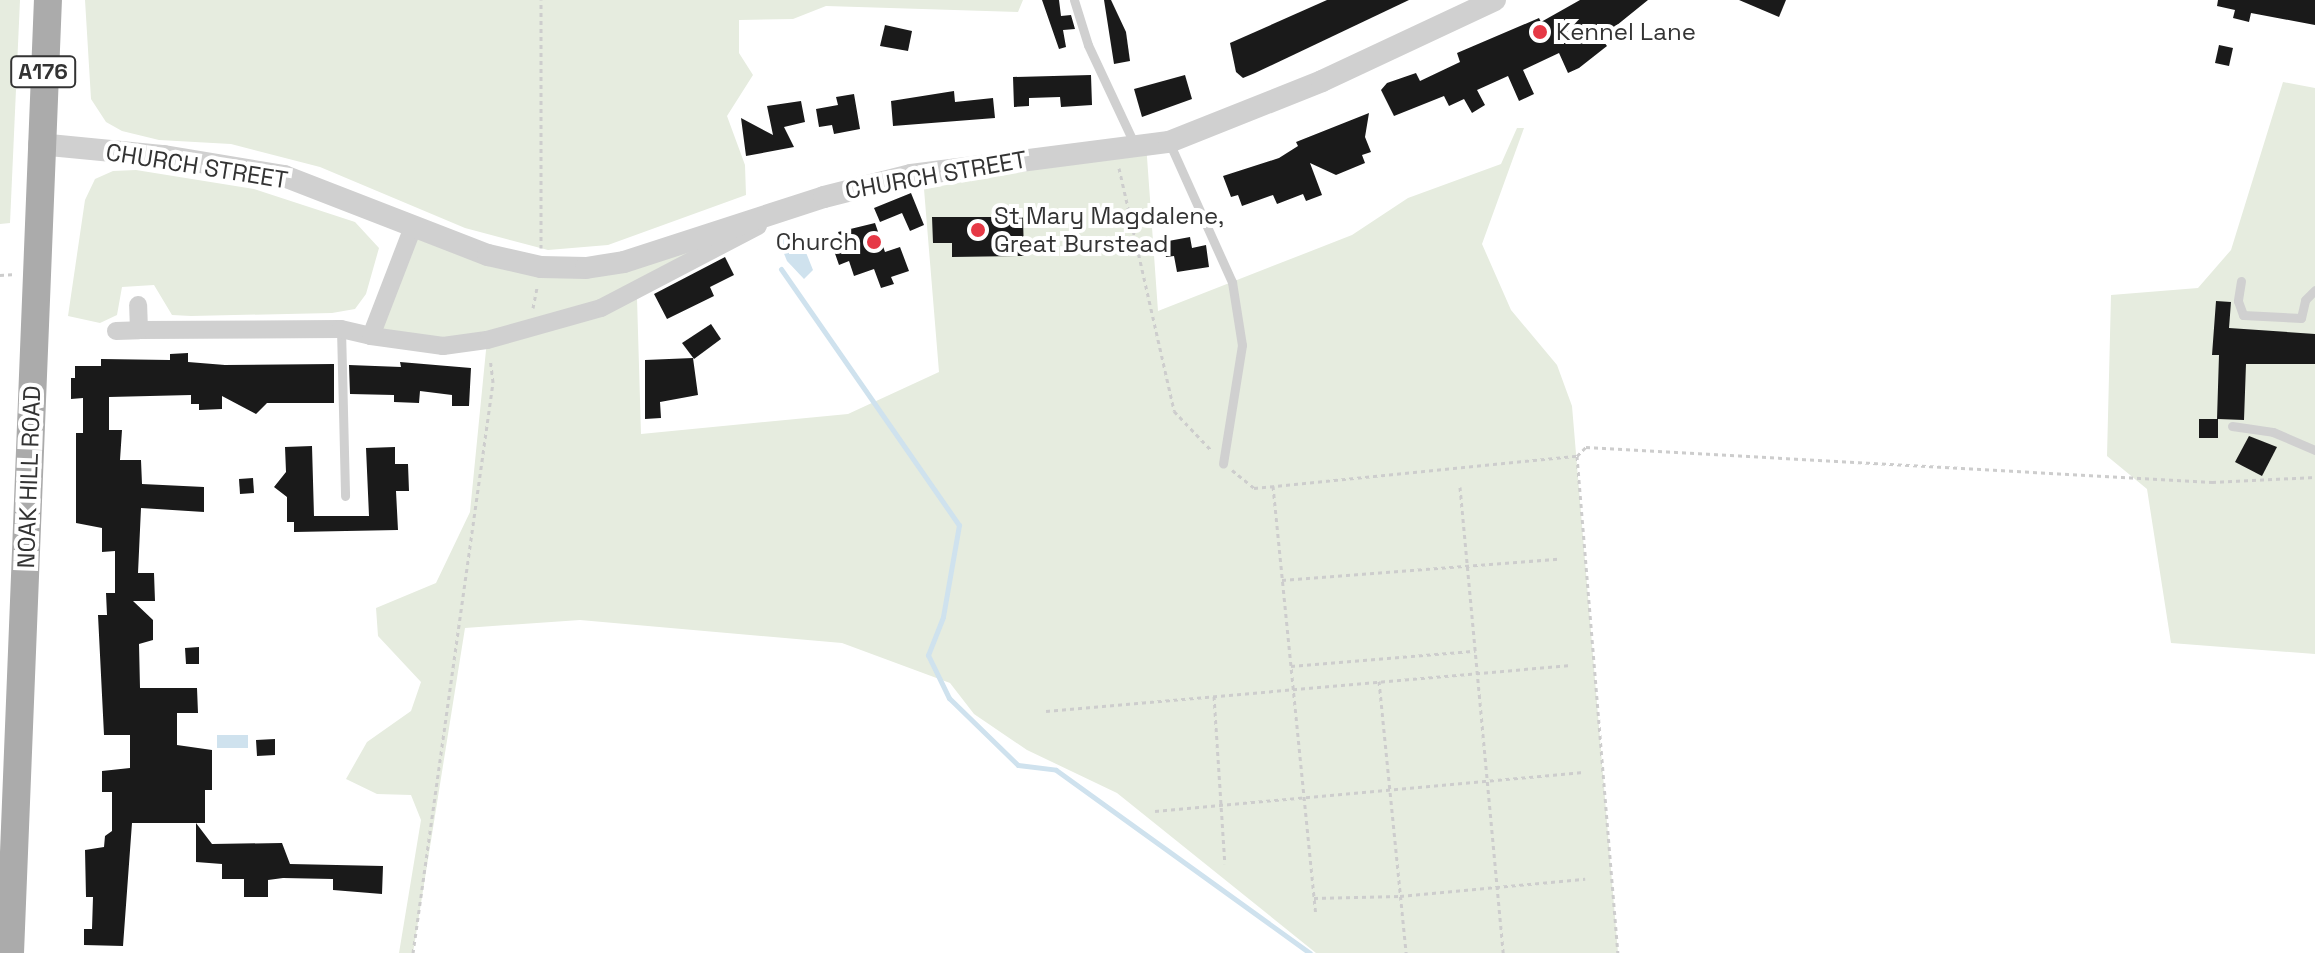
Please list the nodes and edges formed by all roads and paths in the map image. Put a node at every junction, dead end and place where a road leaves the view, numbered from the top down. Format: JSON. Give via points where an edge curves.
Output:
{"nodes":[{"id":1,"x":48,"y":0,"type":"edge"},
{"id":2,"x":541,"y":0,"type":"edge"},
{"id":3,"x":1074,"y":0,"type":"edge"},
{"id":4,"x":1495,"y":0,"type":"edge"},
{"id":5,"x":1169,"y":142,"type":"junction"},
{"id":6,"x":39,"y":144,"type":"junction"},
{"id":7,"x":1124,"y":144,"type":"junction"},
{"id":8,"x":771,"y":214,"type":"junction"},
{"id":9,"x":413,"y":227,"type":"junction"},
{"id":10,"x":541,"y":267,"type":"junction"},
{"id":11,"x":2241,"y":281,"type":"dead end"},
{"id":12,"x":2315,"y":290,"type":"edge"},
{"id":13,"x":138,"y":305,"type":"dead end"},
{"id":14,"x":530,"y":328,"type":"junction"},
{"id":15,"x":341,"y":329,"type":"junction"},
{"id":16,"x":139,"y":330,"type":"junction"},
{"id":17,"x":116,"y":331,"type":"dead end"},
{"id":18,"x":371,"y":336,"type":"junction"},
{"id":19,"x":487,"y":340,"type":"junction"},
{"id":20,"x":2232,"y":426,"type":"dead end"},
{"id":21,"x":2315,"y":450,"type":"edge"},
{"id":22,"x":1577,"y":456,"type":"junction"},
{"id":23,"x":1223,"y":463,"type":"junction"},
{"id":24,"x":2315,"y":477,"type":"edge"},
{"id":25,"x":1273,"y":486,"type":"junction"},
{"id":26,"x":1460,"y":487,"type":"dead end"},
{"id":27,"x":345,"y":496,"type":"dead end"},
{"id":28,"x":1558,"y":559,"type":"dead end"},
{"id":29,"x":1468,"y":566,"type":"junction"},
{"id":30,"x":1282,"y":580,"type":"junction"},
{"id":31,"x":1475,"y":651,"type":"junction"},
{"id":32,"x":1571,"y":665,"type":"dead end"},
{"id":33,"x":1291,"y":666,"type":"junction"},
{"id":34,"x":1477,"y":672,"type":"junction"},
{"id":35,"x":1379,"y":681,"type":"junction"},
{"id":36,"x":1293,"y":689,"type":"junction"},
{"id":37,"x":1214,"y":696,"type":"junction"},
{"id":38,"x":1046,"y":711,"type":"dead end"},
{"id":39,"x":1583,"y":772,"type":"dead end"},
{"id":40,"x":10,"y":774,"type":"edge"},
{"id":41,"x":1487,"y":779,"type":"junction"},
{"id":42,"x":1390,"y":788,"type":"junction"},
{"id":43,"x":1304,"y":797,"type":"junction"},
{"id":44,"x":1221,"y":803,"type":"junction"},
{"id":45,"x":1155,"y":811,"type":"dead end"},
{"id":46,"x":1225,"y":864,"type":"dead end"},
{"id":47,"x":1585,"y":879,"type":"dead end"},
{"id":48,"x":1497,"y":889,"type":"junction"},
{"id":49,"x":1400,"y":896,"type":"junction"},
{"id":50,"x":1314,"y":898,"type":"junction"},
{"id":51,"x":1316,"y":915,"type":"dead end"},
{"id":52,"x":10,"y":953,"type":"edge"},
{"id":53,"x":413,"y":953,"type":"edge"},
{"id":54,"x":1406,"y":953,"type":"edge"},
{"id":55,"x":1503,"y":953,"type":"edge"},
{"id":56,"x":1618,"y":953,"type":"edge"}],
"edges":[{"from":1,"to":6,"type":"main road","name":"NOAK HILL ROAD","number":"A176"},
{"from":2,"to":10,"type":"path"},
{"from":3,"to":7,"type":"lane"},
{"from":4,"to":5,"type":"street","name":"CHURCH STREET","via":[[1308,87]]},
{"from":5,"to":7,"type":"street","name":"CHURCH STREET"},
{"from":5,"to":23,"type":"lane","via":[[1232,282],[1242,345]]},
{"from":6,"to":9,"type":"street","name":"CHURCH STREET","via":[[164,156],[284,176]]},
{"from":6,"to":40,"type":"main road","name":"NOAK HILL ROAD","number":"A176"},
{"from":7,"to":8,"type":"street","name":"CHURCH STREET","via":[[911,175]]},
{"from":7,"to":23,"type":"path","via":[[1174,411]]},
{"from":8,"to":10,"type":"street","name":"CHURCH STREET","via":[[624,262]]},
{"from":8,"to":14,"type":"street","via":[[763,223],[601,308]]},
{"from":9,"to":10,"type":"street","name":"CHURCH STREET","via":[[488,255]]},
{"from":9,"to":18,"type":"street"},
{"from":10,"to":14,"type":"path"},
{"from":11,"to":12,"type":"lane","via":[[2238,301],[2243,315],[2301,318],[2305,300]]},
{"from":13,"to":16,"type":"street"},
{"from":14,"to":19,"type":"street"},
{"from":15,"to":16,"type":"street"},
{"from":15,"to":18,"type":"street"},
{"from":15,"to":27,"type":"lane"},
{"from":16,"to":17,"type":"street"},
{"from":18,"to":19,"type":"street","via":[[443,346]]},
{"from":19,"to":53,"type":"path","via":[[493,382]]},
{"from":20,"to":21,"type":"lane","via":[[2273,432]]},
{"from":22,"to":24,"type":"path","via":[[1586,447],[2212,482]]},
{"from":22,"to":25,"type":"path"},
{"from":22,"to":56,"type":"path"},
{"from":23,"to":25,"type":"path","via":[[1254,488]]},
{"from":25,"to":30,"type":"path"},
{"from":26,"to":29,"type":"path"},
{"from":28,"to":29,"type":"path"},
{"from":29,"to":30,"type":"path"},
{"from":29,"to":31,"type":"path"},
{"from":30,"to":33,"type":"path"},
{"from":31,"to":33,"type":"path"},
{"from":31,"to":34,"type":"path"},
{"from":32,"to":34,"type":"path"},
{"from":33,"to":36,"type":"path"},
{"from":34,"to":35,"type":"path"},
{"from":34,"to":41,"type":"path"},
{"from":35,"to":36,"type":"path"},
{"from":35,"to":42,"type":"path"},
{"from":36,"to":37,"type":"path"},
{"from":36,"to":43,"type":"path"},
{"from":37,"to":38,"type":"path"},
{"from":37,"to":44,"type":"path"},
{"from":39,"to":41,"type":"path"},
{"from":40,"to":52,"type":"main road","name":"NOAK HILL ROAD","number":"A176"},
{"from":41,"to":42,"type":"path"},
{"from":41,"to":48,"type":"path"},
{"from":42,"to":43,"type":"path"},
{"from":42,"to":49,"type":"path"},
{"from":43,"to":44,"type":"path"},
{"from":43,"to":50,"type":"path"},
{"from":44,"to":45,"type":"path"},
{"from":44,"to":46,"type":"path"},
{"from":47,"to":48,"type":"path"},
{"from":48,"to":49,"type":"path"},
{"from":48,"to":55,"type":"path"},
{"from":49,"to":50,"type":"path"},
{"from":49,"to":54,"type":"path"},
{"from":50,"to":51,"type":"path"}]}
